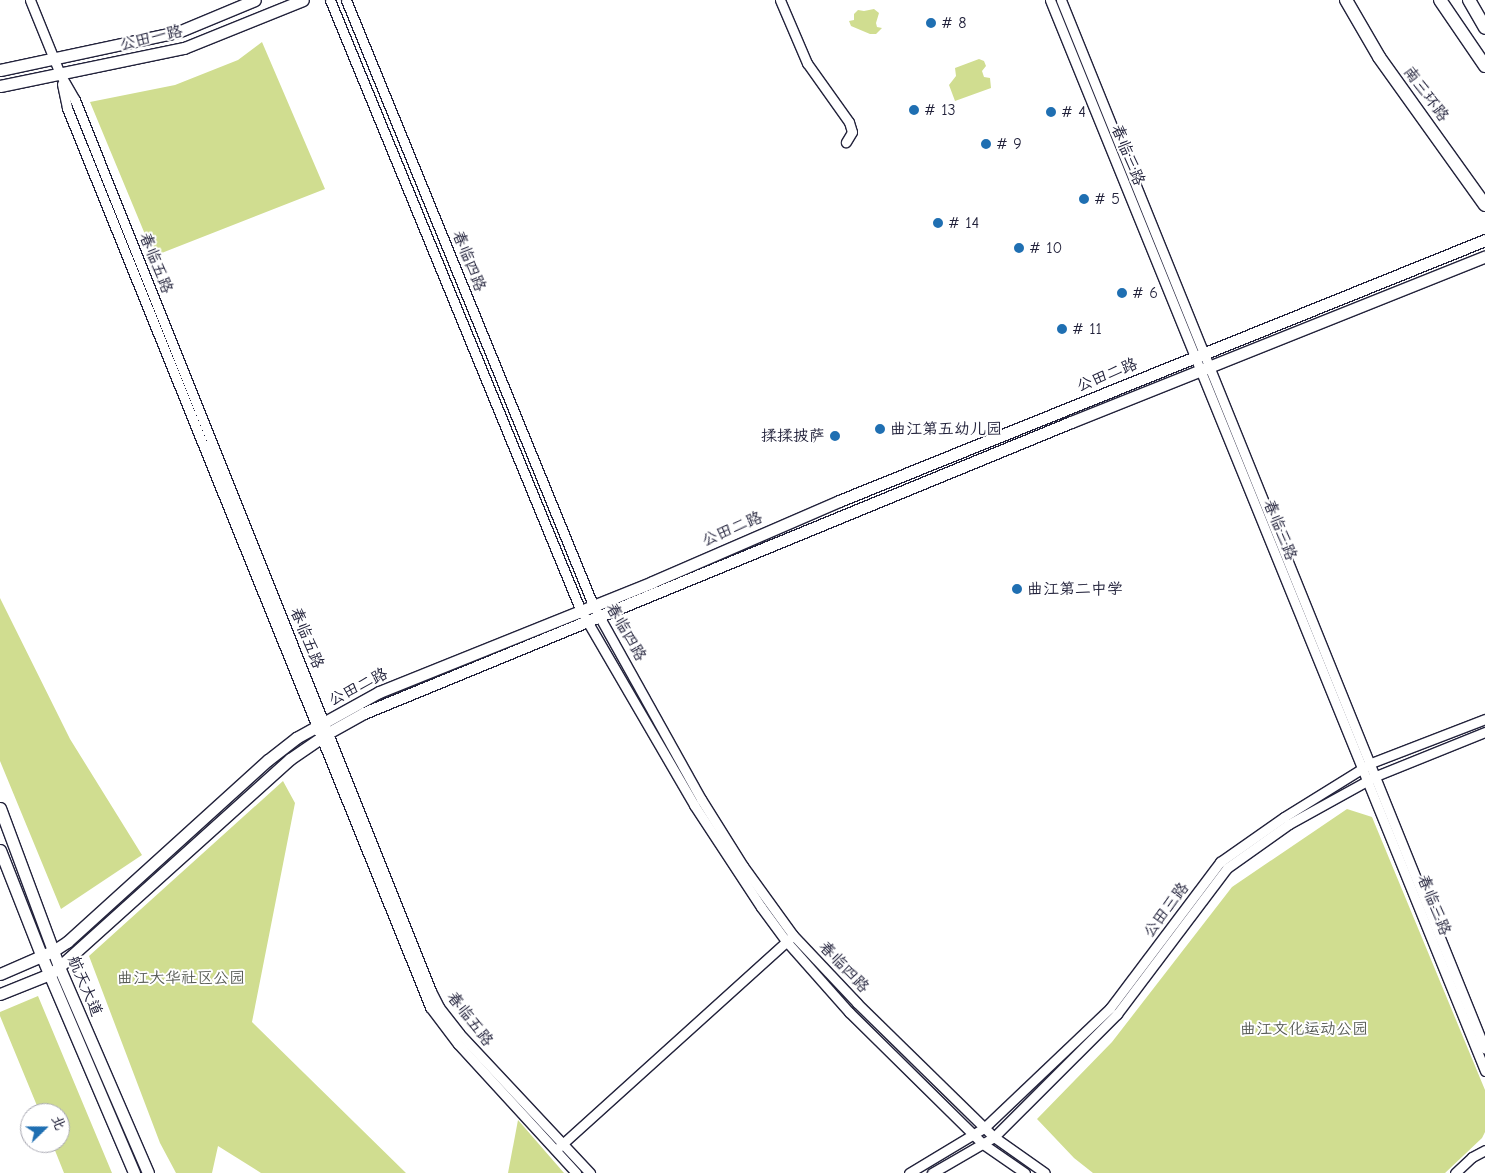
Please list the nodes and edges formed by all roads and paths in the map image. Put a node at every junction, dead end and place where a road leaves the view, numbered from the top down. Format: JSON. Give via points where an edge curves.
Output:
{"nodes":[{"id":1,"x":30,"y":0,"type":"edge"},
{"id":2,"x":255,"y":0,"type":"edge"},
{"id":3,"x":303,"y":0,"type":"edge"},
{"id":4,"x":330,"y":0,"type":"edge"},
{"id":5,"x":346,"y":0,"type":"edge"},
{"id":6,"x":780,"y":0,"type":"edge"},
{"id":7,"x":1050,"y":0,"type":"edge"},
{"id":8,"x":1061,"y":0,"type":"edge"},
{"id":9,"x":1346,"y":0,"type":"edge"},
{"id":10,"x":1440,"y":0,"type":"edge"},
{"id":11,"x":1469,"y":0,"type":"edge"},
{"id":12,"x":1485,"y":28,"type":"edge"},
{"id":13,"x":54,"y":59,"type":"junction"},
{"id":14,"x":1485,"y":66,"type":"edge"},
{"id":15,"x":0,"y":70,"type":"edge"},
{"id":16,"x":60,"y":74,"type":"junction"},
{"id":17,"x":0,"y":86,"type":"edge"},
{"id":18,"x":846,"y":142,"type":"dead end"},
{"id":19,"x":1485,"y":204,"type":"edge"},
{"id":20,"x":1485,"y":240,"type":"edge"},
{"id":21,"x":1485,"y":256,"type":"edge"},
{"id":22,"x":1198,"y":355,"type":"junction"},
{"id":23,"x":1204,"y":370,"type":"junction"},
{"id":24,"x":593,"y":605,"type":"junction"},
{"id":25,"x":580,"y":609,"type":"junction"},
{"id":26,"x":600,"y":616,"type":"junction"},
{"id":27,"x":586,"y":622,"type":"junction"},
{"id":28,"x":1485,"y":719,"type":"edge"},
{"id":29,"x":322,"y":730,"type":"junction"},
{"id":30,"x":1485,"y":732,"type":"edge"},
{"id":31,"x":1371,"y":763,"type":"junction"},
{"id":32,"x":1362,"y":769,"type":"junction"},
{"id":33,"x":1376,"y":776,"type":"junction"},
{"id":34,"x":1367,"y":781,"type":"junction"},
{"id":35,"x":0,"y":808,"type":"edge"},
{"id":36,"x":0,"y":850,"type":"edge"},
{"id":37,"x":790,"y":938,"type":"junction"},
{"id":38,"x":54,"y":951,"type":"junction"},
{"id":39,"x":42,"y":957,"type":"junction"},
{"id":40,"x":59,"y":966,"type":"junction"},
{"id":41,"x":0,"y":974,"type":"edge"},
{"id":42,"x":50,"y":974,"type":"junction"},
{"id":43,"x":0,"y":994,"type":"edge"},
{"id":44,"x":1485,"y":1048,"type":"edge"},
{"id":45,"x":1485,"y":1071,"type":"edge"},
{"id":46,"x":984,"y":1128,"type":"junction"},
{"id":47,"x":973,"y":1134,"type":"junction"},
{"id":48,"x":994,"y":1137,"type":"junction"},
{"id":49,"x":563,"y":1144,"type":"junction"},
{"id":50,"x":983,"y":1144,"type":"junction"},
{"id":51,"x":1485,"y":1150,"type":"edge"},
{"id":52,"x":555,"y":1151,"type":"junction"},
{"id":53,"x":134,"y":1173,"type":"edge"},
{"id":54,"x":148,"y":1173,"type":"edge"},
{"id":55,"x":576,"y":1173,"type":"edge"},
{"id":56,"x":590,"y":1173,"type":"edge"},
{"id":57,"x":909,"y":1173,"type":"edge"},
{"id":58,"x":932,"y":1173,"type":"edge"},
{"id":59,"x":1025,"y":1173,"type":"edge"},
{"id":60,"x":1045,"y":1173,"type":"edge"},
{"id":61,"x":1455,"y":1173,"type":"edge"}],
"edges":[{"from":1,"to":13,"type":"street","name":"春临五路"},
{"from":2,"to":13,"type":"main road","name":"公田一路","via":[[178,32]]},
{"from":3,"to":16,"type":"main road","name":"公田一路","via":[[184,48]]},
{"from":4,"to":25,"type":"street","name":"春临四路"},
{"from":5,"to":24,"type":"street","name":"春临四路"},
{"from":6,"to":18,"type":"street","via":[[807,63],[849,122],[852,132]]},
{"from":7,"to":22,"type":"street","name":"春临三路"},
{"from":8,"to":22,"type":"street","name":"春临三路"},
{"from":9,"to":19,"type":"highway","name":"南三环路","via":[[1379,57]]},
{"from":10,"to":14,"type":"highway"},
{"from":11,"to":12,"type":"highway"},
{"from":13,"to":15,"type":"main road","name":"公田一路"},
{"from":13,"to":16,"type":"street","name":"春临五路"},
{"from":16,"to":17,"type":"main road","name":"公田一路"},
{"from":16,"to":29,"type":"street","name":"春临五路","via":[[67,108]]},
{"from":20,"to":22,"type":"main road","name":"公田二路"},
{"from":21,"to":23,"type":"main road","name":"公田二路"},
{"from":22,"to":23,"type":"street","name":"春临三路"},
{"from":22,"to":24,"type":"main road","name":"公田二路"},
{"from":23,"to":26,"type":"main road","name":"公田二路","via":[[1062,425]]},
{"from":23,"to":31,"type":"street","name":"春临三路"},
{"from":23,"to":32,"type":"street","name":"春临三路"},
{"from":24,"to":25,"type":"main road","name":"公田二路"},
{"from":24,"to":26,"type":"street","name":"春临四路"},
{"from":25,"to":27,"type":"street","name":"春临四路"},
{"from":25,"to":29,"type":"main road","name":"公田二路","via":[[379,692]]},
{"from":26,"to":27,"type":"main road","name":"公田二路"},
{"from":26,"to":37,"type":"street","name":"春临四路","via":[[702,800]]},
{"from":27,"to":29,"type":"main road","name":"公田二路"},
{"from":27,"to":37,"type":"street","name":"春临四路","via":[[694,805],[761,907]]},
{"from":28,"to":31,"type":"street","name":"公田三路"},
{"from":29,"to":38,"type":"main road","name":"公田二路","via":[[296,738],[268,760]]},
{"from":29,"to":40,"type":"main road","name":"公田二路"},
{"from":29,"to":49,"type":"street","name":"春临五路","via":[[440,1007],[459,1033]]},
{"from":29,"to":52,"type":"street","name":"春临五路","via":[[430,1006],[458,1044]]},
{"from":30,"to":33,"type":"street","name":"公田三路"},
{"from":31,"to":32,"type":"street","name":"公田三路"},
{"from":31,"to":33,"type":"street","name":"春临三路"},
{"from":32,"to":34,"type":"street","name":"春临三路"},
{"from":32,"to":46,"type":"street","name":"公田三路","via":[[1284,817],[1220,862],[1110,1008]]},
{"from":33,"to":34,"type":"street","name":"公田三路"},
{"from":33,"to":44,"type":"street","name":"春临三路"},
{"from":34,"to":45,"type":"street","name":"春临三路"},
{"from":34,"to":48,"type":"street","name":"公田三路","via":[[1289,824],[1226,868],[1117,1014]]},
{"from":35,"to":38,"type":"main road","name":"航天大道"},
{"from":36,"to":39,"type":"main road","name":"航天大道"},
{"from":37,"to":46,"type":"street","name":"春临四路"},
{"from":37,"to":47,"type":"street","name":"春临四路","via":[[849,1012]]},
{"from":37,"to":49,"type":"street"},
{"from":38,"to":39,"type":"main road","name":"公田二路"},
{"from":38,"to":40,"type":"main road","name":"航天大道"},
{"from":39,"to":41,"type":"main road","name":"公田二路"},
{"from":39,"to":42,"type":"main road","name":"航天大道"},
{"from":40,"to":42,"type":"main road","name":"公田二路"},
{"from":40,"to":54,"type":"main road","name":"航天大道"},
{"from":42,"to":43,"type":"main road","name":"公田二路"},
{"from":42,"to":53,"type":"main road","name":"航天大道"},
{"from":46,"to":47,"type":"street","name":"公田三路"},
{"from":46,"to":48,"type":"street","name":"春临四路"},
{"from":47,"to":50,"type":"street","name":"春临四路"},
{"from":47,"to":57,"type":"street","name":"公田三路"},
{"from":48,"to":50,"type":"street","name":"公田三路"},
{"from":48,"to":60,"type":"street","name":"春临四路"},
{"from":49,"to":52,"type":"street"},
{"from":49,"to":56,"type":"street","name":"春临五路"},
{"from":50,"to":58,"type":"street","name":"公田三路"},
{"from":50,"to":59,"type":"street","name":"春临四路"},
{"from":51,"to":61,"type":"street"},
{"from":52,"to":55,"type":"street","name":"春临五路"}]}
